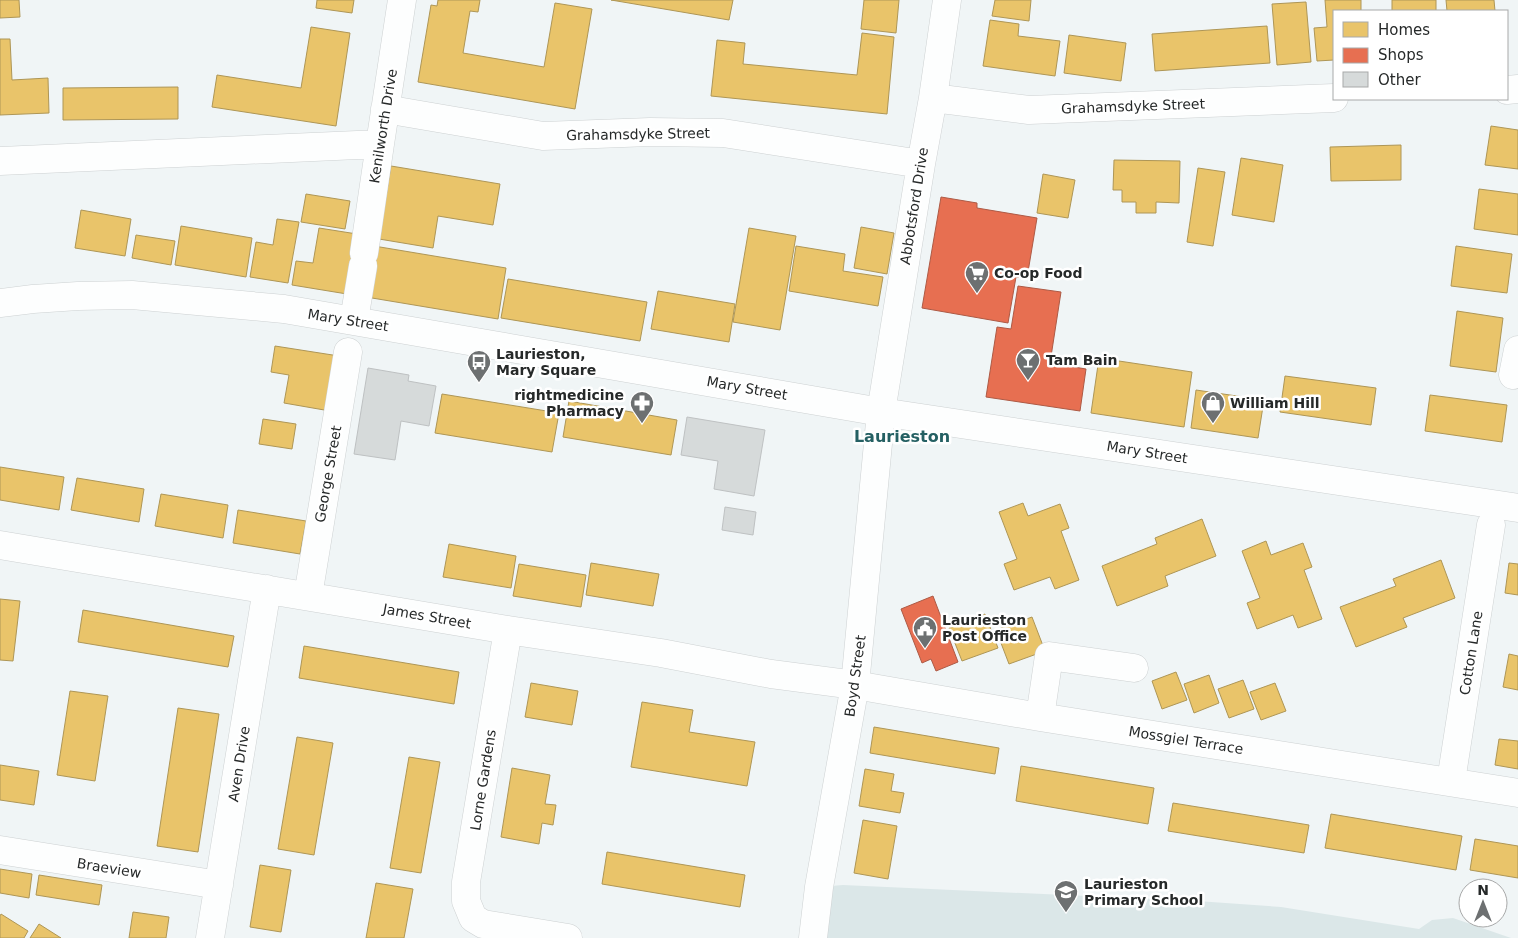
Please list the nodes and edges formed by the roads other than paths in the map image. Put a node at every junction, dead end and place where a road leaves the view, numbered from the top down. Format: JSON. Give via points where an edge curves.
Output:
{"nodes":[{"id":1,"x":402,"y":0,"type":"edge"},
{"id":2,"x":947,"y":0,"type":"edge"},
{"id":3,"x":933,"y":98,"type":"junction"},
{"id":4,"x":1333,"y":98,"type":"edge"},
{"id":5,"x":385,"y":110,"type":"junction"},
{"id":6,"x":380,"y":144,"type":"junction"},
{"id":7,"x":0,"y":161,"type":"edge"},
{"id":8,"x":921,"y":164,"type":"junction"},
{"id":9,"x":0,"y":303,"type":"edge"},
{"id":10,"x":354,"y":320,"type":"junction"},
{"id":11,"x":348,"y":352,"type":"dead end"},
{"id":12,"x":880,"y":412,"type":"junction"},
{"id":13,"x":1501,"y":513,"type":"edge"},
{"id":14,"x":0,"y":545,"type":"edge"},
{"id":15,"x":267,"y":589,"type":"junction"},
{"id":16,"x":308,"y":596,"type":"junction"},
{"id":17,"x":508,"y":630,"type":"junction"},
{"id":18,"x":1134,"y":668,"type":"dead end"},
{"id":19,"x":855,"y":685,"type":"junction"},
{"id":20,"x":1040,"y":717,"type":"junction"},
{"id":21,"x":1451,"y":781,"type":"junction"},
{"id":22,"x":1518,"y":793,"type":"edge"},
{"id":23,"x":0,"y":850,"type":"edge"},
{"id":24,"x":219,"y":885,"type":"junction"},
{"id":25,"x":210,"y":938,"type":"edge"},
{"id":26,"x":568,"y":938,"type":"edge"},
{"id":27,"x":813,"y":938,"type":"edge"}],
"edges":[{"from":1,"to":5,"type":"street","name":"Kenilworth Drive"},
{"from":2,"to":3,"type":"street","name":"Abbotsford Drive"},
{"from":3,"to":4,"type":"street","name":"Grahamsdyke Street","via":[[1029,110]]},
{"from":3,"to":8,"type":"street","name":"Abbotsford Drive"},
{"from":5,"to":6,"type":"street","name":"Kenilworth Drive"},
{"from":5,"to":8,"type":"street","name":"Grahamsdyke Street","via":[[543,136],[650,132],[723,134]]},
{"from":6,"to":7,"type":"street"},
{"from":6,"to":10,"type":"street","name":"Kenilworth Drive"},
{"from":8,"to":12,"type":"street","name":"Abbotsford Drive"},
{"from":9,"to":10,"type":"street","name":"Mary Street","via":[[132,295],[284,309]]},
{"from":10,"to":12,"type":"street","name":"Mary Street"},
{"from":11,"to":16,"type":"street","name":"George Street"},
{"from":12,"to":13,"type":"street","name":"Mary Street"},
{"from":12,"to":19,"type":"street","name":"Boyd Street"},
{"from":13,"to":21,"type":"street","name":"Cotton Lane"},
{"from":14,"to":15,"type":"street","name":"James Street"},
{"from":15,"to":16,"type":"street","name":"James Street"},
{"from":15,"to":24,"type":"street","name":"Aven Drive"},
{"from":16,"to":17,"type":"street","name":"James Street"},
{"from":17,"to":19,"type":"street","name":"James Street"},
{"from":17,"to":26,"type":"street","name":"Lorne Gardens","via":[[466,882],[466,901],[473,918],[483,924]]},
{"from":18,"to":20,"type":"street","via":[[1049,656]]},
{"from":19,"to":20,"type":"street","name":"Mossgiel Terrace"},
{"from":19,"to":27,"type":"street","name":"Boyd Street"},
{"from":20,"to":21,"type":"street","name":"Mossgiel Terrace"},
{"from":21,"to":22,"type":"street","name":"Mossgiel Terrace"},
{"from":23,"to":24,"type":"street","name":"Braeview"},
{"from":24,"to":25,"type":"street","name":"Aven Drive"}]}
